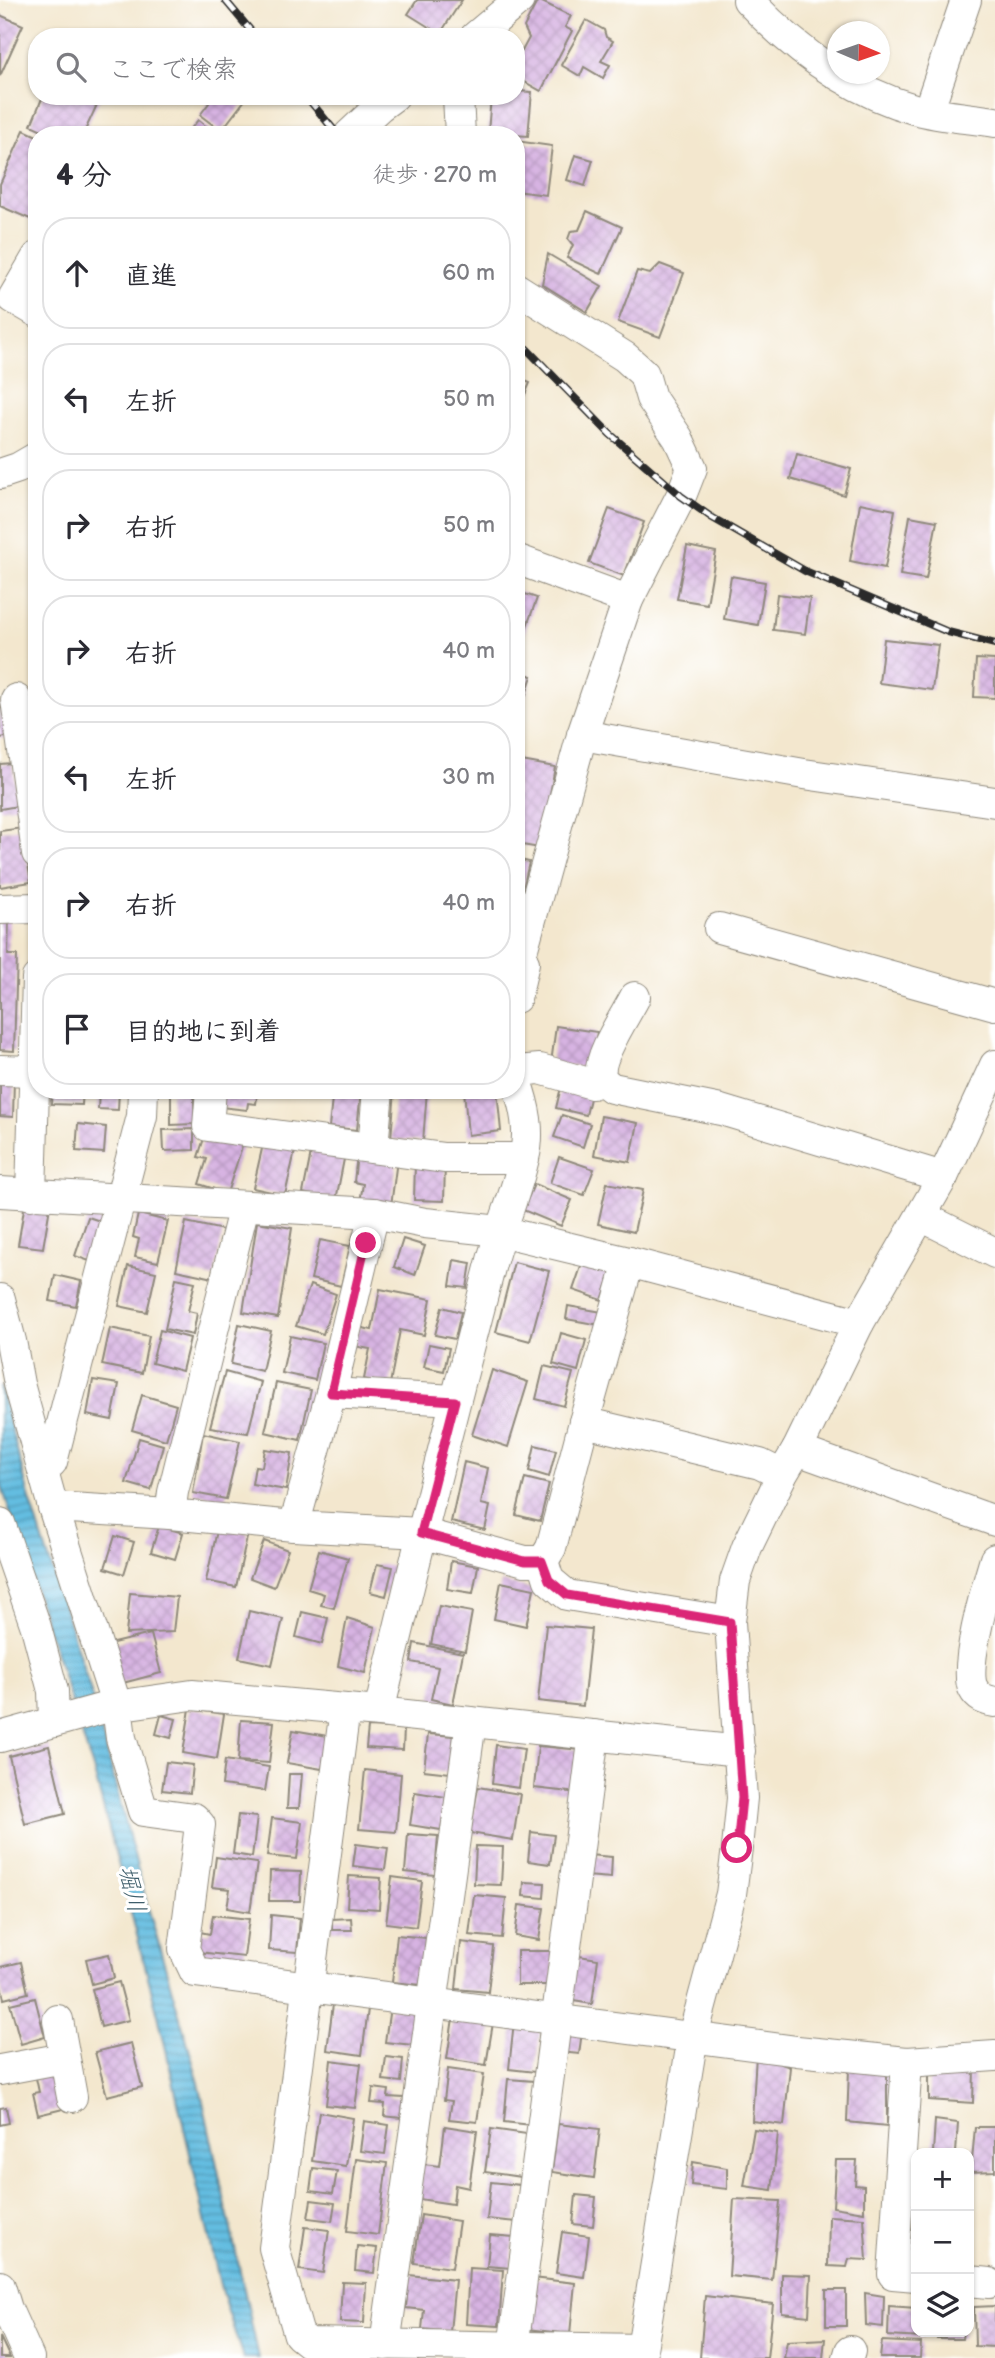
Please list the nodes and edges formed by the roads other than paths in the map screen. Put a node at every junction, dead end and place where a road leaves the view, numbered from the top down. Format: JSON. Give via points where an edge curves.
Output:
{"nodes":[{"id":1,"x":519,"y":0,"type":"edge"},
{"id":2,"x":748,"y":0,"type":"edge"},
{"id":3,"x":966,"y":0,"type":"edge"},
{"id":4,"x":486,"y":28,"type":"edge"},
{"id":5,"x":384,"y":105,"type":"edge"},
{"id":6,"x":458,"y":105,"type":"edge"},
{"id":7,"x":931,"y":111,"type":"junction"},
{"id":8,"x":995,"y":122,"type":"edge"},
{"id":9,"x":359,"y":126,"type":"edge"},
{"id":10,"x":460,"y":126,"type":"edge"},
{"id":11,"x":28,"y":277,"type":"edge"},
{"id":12,"x":525,"y":294,"type":"edge"},
{"id":13,"x":17,"y":301,"type":"edge"},
{"id":14,"x":28,"y":462,"type":"edge"},
{"id":15,"x":0,"y":474,"type":"edge"},
{"id":16,"x":525,"y":562,"type":"edge"},
{"id":17,"x":628,"y":600,"type":"junction"},
{"id":18,"x":16,"y":699,"type":"dead end"},
{"id":19,"x":582,"y":735,"type":"junction"},
{"id":20,"x":28,"y":787,"type":"edge"},
{"id":21,"x":995,"y":802,"type":"edge"},
{"id":22,"x":28,"y":908,"type":"edge"},
{"id":23,"x":0,"y":909,"type":"edge"},
{"id":24,"x":719,"y":929,"type":"dead end"},
{"id":25,"x":525,"y":934,"type":"edge"},
{"id":26,"x":635,"y":997,"type":"dead end"},
{"id":27,"x":995,"y":1005,"type":"edge"},
{"id":28,"x":995,"y":1065,"type":"edge"},
{"id":29,"x":0,"y":1070,"type":"edge"},
{"id":30,"x":525,"y":1070,"type":"edge"},
{"id":31,"x":28,"y":1071,"type":"edge"},
{"id":32,"x":602,"y":1080,"type":"junction"},
{"id":33,"x":33,"y":1099,"type":"edge"},
{"id":34,"x":143,"y":1099,"type":"edge"},
{"id":35,"x":210,"y":1099,"type":"edge"},
{"id":36,"x":377,"y":1099,"type":"edge"},
{"id":37,"x":523,"y":1099,"type":"edge"},
{"id":38,"x":373,"y":1148,"type":"junction"},
{"id":39,"x":524,"y":1158,"type":"junction"},
{"id":40,"x":943,"y":1177,"type":"junction"},
{"id":41,"x":0,"y":1192,"type":"edge"},
{"id":42,"x":31,"y":1195,"type":"junction"},
{"id":43,"x":118,"y":1200,"type":"junction"},
{"id":44,"x":244,"y":1206,"type":"junction"},
{"id":45,"x":374,"y":1213,"type":"junction"},
{"id":46,"x":921,"y":1216,"type":"junction"},
{"id":47,"x":499,"y":1231,"type":"junction"},
{"id":48,"x":995,"y":1253,"type":"edge"},
{"id":49,"x":629,"y":1262,"type":"junction"},
{"id":50,"x":0,"y":1299,"type":"edge"},
{"id":51,"x":859,"y":1323,"type":"junction"},
{"id":52,"x":331,"y":1393,"type":"junction"},
{"id":53,"x":455,"y":1401,"type":"junction"},
{"id":54,"x":584,"y":1422,"type":"junction"},
{"id":55,"x":790,"y":1462,"type":"junction"},
{"id":56,"x":43,"y":1469,"type":"junction"},
{"id":57,"x":53,"y":1507,"type":"junction"},
{"id":58,"x":170,"y":1514,"type":"junction"},
{"id":59,"x":1,"y":1521,"type":"edge"},
{"id":60,"x":995,"y":1521,"type":"edge"},
{"id":61,"x":294,"y":1526,"type":"junction"},
{"id":62,"x":421,"y":1533,"type":"junction"},
{"id":63,"x":995,"y":1559,"type":"edge"},
{"id":64,"x":542,"y":1561,"type":"junction"},
{"id":65,"x":730,"y":1622,"type":"junction"},
{"id":66,"x":995,"y":1702,"type":"edge"},
{"id":67,"x":112,"y":1707,"type":"junction"},
{"id":68,"x":345,"y":1709,"type":"junction"},
{"id":69,"x":379,"y":1712,"type":"junction"},
{"id":70,"x":58,"y":1720,"type":"junction"},
{"id":71,"x":471,"y":1722,"type":"junction"},
{"id":72,"x":594,"y":1735,"type":"junction"},
{"id":73,"x":0,"y":1737,"type":"edge"},
{"id":74,"x":740,"y":1751,"type":"junction"},
{"id":75,"x":308,"y":1989,"type":"junction"},
{"id":76,"x":432,"y":2003,"type":"junction"},
{"id":77,"x":556,"y":2018,"type":"junction"},
{"id":78,"x":58,"y":2020,"type":"dead end"},
{"id":79,"x":693,"y":2036,"type":"junction"},
{"id":80,"x":995,"y":2056,"type":"edge"},
{"id":81,"x":64,"y":2058,"type":"junction"},
{"id":82,"x":907,"y":2062,"type":"junction"},
{"id":83,"x":0,"y":2070,"type":"edge"},
{"id":84,"x":72,"y":2097,"type":"dead end"},
{"id":85,"x":911,"y":2276,"type":"edge"},
{"id":86,"x":0,"y":2286,"type":"edge"},
{"id":87,"x":385,"y":2345,"type":"junction"},
{"id":88,"x":513,"y":2348,"type":"junction"},
{"id":89,"x":642,"y":2354,"type":"edge"},
{"id":90,"x":29,"y":2358,"type":"edge"}],
"edges":[{"from":1,"to":4,"type":"street"},
{"from":2,"to":7,"type":"street","via":[[818,64],[874,94]]},
{"from":3,"to":7,"type":"street"},
{"from":5,"to":9,"type":"street"},
{"from":6,"to":10,"type":"street"},
{"from":7,"to":8,"type":"street"},
{"from":11,"to":13,"type":"street"},
{"from":12,"to":17,"type":"street","via":[[644,374],[651,398],[692,468]]},
{"from":14,"to":15,"type":"street"},
{"from":16,"to":17,"type":"street"},
{"from":17,"to":19,"type":"street"},
{"from":18,"to":20,"type":"street"},
{"from":19,"to":21,"type":"street"},
{"from":19,"to":25,"type":"street"},
{"from":22,"to":23,"type":"street"},
{"from":24,"to":27,"type":"street"},
{"from":26,"to":32,"type":"street","via":[[604,1056]]},
{"from":28,"to":40,"type":"street"},
{"from":29,"to":31,"type":"street"},
{"from":30,"to":32,"type":"street","via":[[540,1069],[592,1084]]},
{"from":32,"to":40,"type":"street","via":[[612,1088],[721,1110]]},
{"from":33,"to":42,"type":"street"},
{"from":34,"to":43,"type":"street"},
{"from":35,"to":38,"type":"street","via":[[208,1126]]},
{"from":36,"to":38,"type":"street"},
{"from":37,"to":39,"type":"street"},
{"from":38,"to":39,"type":"street","via":[[444,1158]]},
{"from":39,"to":47,"type":"street"},
{"from":40,"to":46,"type":"street"},
{"from":41,"to":42,"type":"street"},
{"from":42,"to":43,"type":"street"},
{"from":43,"to":44,"type":"street"},
{"from":43,"to":56,"type":"street","via":[[52,1462]]},
{"from":44,"to":45,"type":"street"},
{"from":44,"to":58,"type":"street"},
{"from":45,"to":47,"type":"street"},
{"from":45,"to":52,"type":"street"},
{"from":46,"to":48,"type":"street"},
{"from":46,"to":51,"type":"street"},
{"from":47,"to":49,"type":"street"},
{"from":47,"to":53,"type":"street"},
{"from":49,"to":51,"type":"street"},
{"from":49,"to":54,"type":"street"},
{"from":50,"to":56,"type":"street"},
{"from":51,"to":55,"type":"street"},
{"from":52,"to":53,"type":"street"},
{"from":52,"to":61,"type":"street"},
{"from":53,"to":62,"type":"street"},
{"from":54,"to":55,"type":"street","via":[[760,1464]]},
{"from":54,"to":64,"type":"street","via":[[551,1548]]},
{"from":55,"to":60,"type":"street"},
{"from":55,"to":65,"type":"street","via":[[747,1547],[735,1580]]},
{"from":56,"to":57,"type":"street"},
{"from":57,"to":58,"type":"street"},
{"from":57,"to":67,"type":"street"},
{"from":58,"to":61,"type":"street"},
{"from":59,"to":70,"type":"street","via":[[36,1627]]},
{"from":61,"to":62,"type":"street"},
{"from":62,"to":64,"type":"street","via":[[525,1561]]},
{"from":62,"to":69,"type":"street"},
{"from":63,"to":66,"type":"street","via":[[984,1592],[971,1667],[971,1686],[982,1699]]},
{"from":64,"to":65,"type":"street","via":[[549,1580],[567,1595]]},
{"from":65,"to":74,"type":"street"},
{"from":67,"to":68,"type":"street","via":[[192,1695]]},
{"from":67,"to":70,"type":"street"},
{"from":67,"to":75,"type":"street","via":[[143,1811],[194,1818],[200,1825],[184,1950],[195,1972]]},
{"from":68,"to":69,"type":"street"},
{"from":68,"to":75,"type":"street"},
{"from":69,"to":71,"type":"street"},
{"from":70,"to":73,"type":"street"},
{"from":71,"to":72,"type":"street"},
{"from":71,"to":76,"type":"street"},
{"from":72,"to":74,"type":"street"},
{"from":72,"to":77,"type":"street"},
{"from":74,"to":79,"type":"street","via":[[742,1798],[731,1894]]},
{"from":75,"to":76,"type":"street"},
{"from":75,"to":87,"type":"street","via":[[274,2248],[299,2336],[309,2343]]},
{"from":76,"to":77,"type":"street"},
{"from":76,"to":87,"type":"street"},
{"from":77,"to":79,"type":"street"},
{"from":77,"to":88,"type":"street"},
{"from":78,"to":81,"type":"street"},
{"from":79,"to":82,"type":"street"},
{"from":79,"to":89,"type":"street"},
{"from":80,"to":82,"type":"street"},
{"from":81,"to":83,"type":"street"},
{"from":81,"to":84,"type":"street"},
{"from":82,"to":85,"type":"street","via":[[893,2274]]},
{"from":86,"to":90,"type":"street"},
{"from":87,"to":88,"type":"street"},
{"from":88,"to":89,"type":"street"}]}
